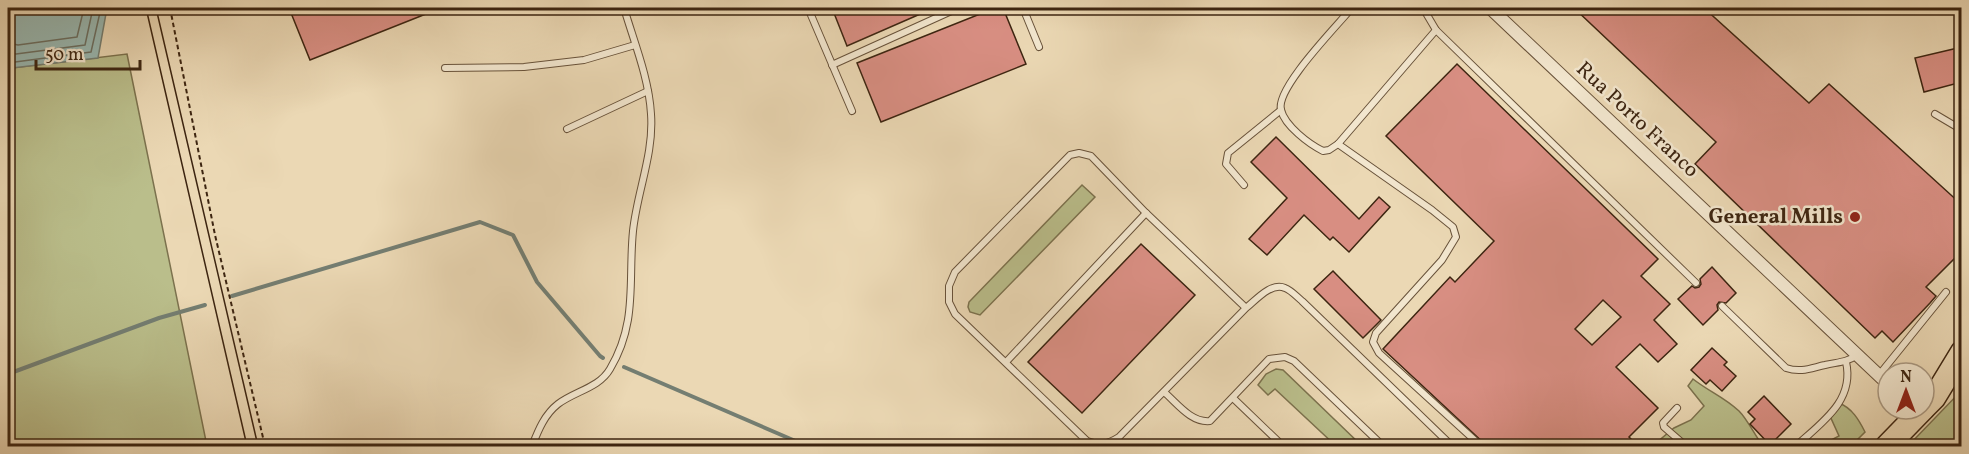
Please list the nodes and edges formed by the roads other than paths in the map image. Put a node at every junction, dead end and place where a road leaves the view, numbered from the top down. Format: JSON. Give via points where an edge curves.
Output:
{"nodes":[{"id":1,"x":624,"y":8,"type":"edge"},
{"id":2,"x":808,"y":8,"type":"edge"},
{"id":3,"x":958,"y":8,"type":"edge"},
{"id":4,"x":1023,"y":8,"type":"edge"},
{"id":5,"x":1350,"y":8,"type":"edge"},
{"id":6,"x":1423,"y":8,"type":"edge"},
{"id":7,"x":1490,"y":8,"type":"edge"},
{"id":8,"x":1436,"y":30,"type":"junction"},
{"id":9,"x":635,"y":45,"type":"junction"},
{"id":10,"x":1040,"y":47,"type":"dead end"},
{"id":11,"x":832,"y":65,"type":"junction"},
{"id":12,"x":445,"y":68,"type":"dead end"},
{"id":13,"x":648,"y":91,"type":"junction"},
{"id":14,"x":1281,"y":110,"type":"junction"},
{"id":15,"x":852,"y":111,"type":"dead end"},
{"id":16,"x":1935,"y":114,"type":"dead end"},
{"id":17,"x":567,"y":129,"type":"dead end"},
{"id":18,"x":1962,"y":130,"type":"edge"},
{"id":19,"x":1338,"y":144,"type":"junction"},
{"id":20,"x":1244,"y":185,"type":"dead end"},
{"id":21,"x":1146,"y":213,"type":"junction"},
{"id":22,"x":1696,"y":283,"type":"dead end"},
{"id":23,"x":1946,"y":292,"type":"dead end"},
{"id":24,"x":1722,"y":306,"type":"dead end"},
{"id":25,"x":1246,"y":308,"type":"junction"},
{"id":26,"x":1962,"y":352,"type":"edge"},
{"id":27,"x":1857,"y":355,"type":"junction"},
{"id":28,"x":1897,"y":361,"type":"edge"},
{"id":29,"x":1006,"y":362,"type":"junction"},
{"id":30,"x":1846,"y":362,"type":"junction"},
{"id":31,"x":1962,"y":369,"type":"edge"},
{"id":32,"x":1876,"y":373,"type":"edge"},
{"id":33,"x":1936,"y":389,"type":"edge"},
{"id":34,"x":1164,"y":392,"type":"junction"},
{"id":35,"x":1936,"y":394,"type":"edge"},
{"id":36,"x":1233,"y":398,"type":"junction"},
{"id":37,"x":1677,"y":408,"type":"dead end"},
{"id":38,"x":1910,"y":421,"type":"edge"},
{"id":39,"x":532,"y":447,"type":"edge"},
{"id":40,"x":1283,"y":447,"type":"edge"},
{"id":41,"x":1383,"y":447,"type":"edge"},
{"id":42,"x":1452,"y":447,"type":"edge"},
{"id":43,"x":1481,"y":447,"type":"edge"},
{"id":44,"x":1686,"y":447,"type":"edge"},
{"id":45,"x":1796,"y":447,"type":"edge"},
{"id":46,"x":1887,"y":447,"type":"edge"}],
"edges":[{"from":1,"to":9,"type":"lane"},
{"from":2,"to":11,"type":"lane"},
{"from":3,"to":11,"type":"lane"},
{"from":4,"to":10,"type":"lane"},
{"from":5,"to":14,"type":"lane","via":[[1293,78],[1281,96]]},
{"from":6,"to":8,"type":"lane"},
{"from":7,"to":27,"type":"street","name":"Rua Porto Franco"},
{"from":8,"to":19,"type":"lane"},
{"from":8,"to":22,"type":"lane"},
{"from":9,"to":12,"type":"lane","via":[[584,60],[524,67]]},
{"from":9,"to":13,"type":"lane"},
{"from":11,"to":15,"type":"lane"},
{"from":13,"to":17,"type":"lane"},
{"from":13,"to":39,"type":"lane","via":[[651,137],[633,230],[633,285],[620,351],[608,372],[592,386],[557,405],[541,424]]},
{"from":14,"to":19,"type":"lane","via":[[1290,126],[1318,148],[1329,150]]},
{"from":14,"to":20,"type":"lane","via":[[1228,153],[1227,165]]},
{"from":16,"to":18,"type":"lane"},
{"from":19,"to":43,"type":"lane","via":[[1453,227],[1456,237],[1442,260],[1376,333],[1373,342],[1379,353]]},
{"from":21,"to":25,"type":"lane"},
{"from":21,"to":29,"type":"lane"},
{"from":21,"to":29,"type":"lane","via":[[1091,156],[1070,155],[955,272],[949,286],[949,302],[955,314]]},
{"from":23,"to":28,"type":"lane"},
{"from":24,"to":30,"type":"lane","via":[[1786,368],[1807,370]]},
{"from":25,"to":34,"type":"lane"},
{"from":25,"to":42,"type":"lane","via":[[1266,291],[1285,288]]},
{"from":26,"to":33,"type":"highway"},
{"from":27,"to":30,"type":"lane"},
{"from":27,"to":32,"type":"street","name":"Rua Porto Franco"},
{"from":29,"to":34,"type":"lane","via":[[1086,441],[1095,444],[1119,437]]},
{"from":30,"to":45,"type":"lane","via":[[1849,375],[1837,407]]},
{"from":31,"to":35,"type":"highway"},
{"from":34,"to":36,"type":"lane","via":[[1204,422],[1210,421]]},
{"from":36,"to":40,"type":"lane"},
{"from":36,"to":41,"type":"lane","via":[[1269,359],[1285,357],[1294,361]]},
{"from":37,"to":44,"type":"lane","via":[[1663,423]]},
{"from":38,"to":46,"type":"highway"}]}
